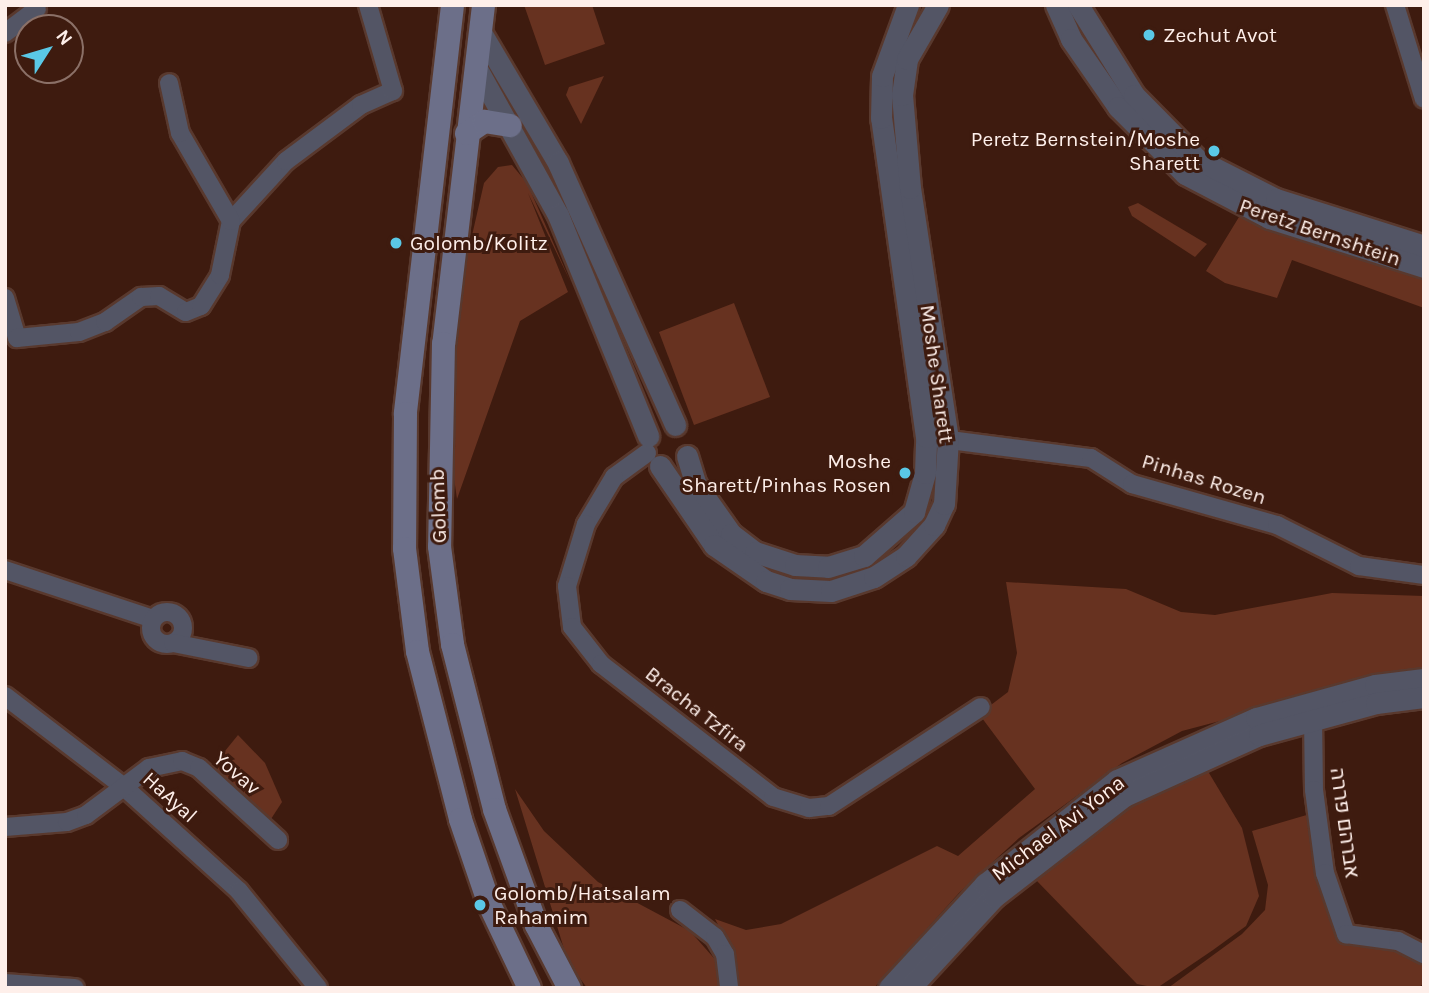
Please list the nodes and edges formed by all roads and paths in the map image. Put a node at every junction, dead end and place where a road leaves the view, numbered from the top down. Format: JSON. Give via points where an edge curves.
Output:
{"nodes":[{"id":1,"x":368,"y":5,"type":"edge"},
{"id":2,"x":464,"y":5,"type":"edge"},
{"id":3,"x":482,"y":5,"type":"edge"},
{"id":4,"x":908,"y":5,"type":"edge"},
{"id":5,"x":938,"y":5,"type":"edge"},
{"id":6,"x":1056,"y":5,"type":"edge"},
{"id":7,"x":1078,"y":5,"type":"edge"},
{"id":8,"x":1395,"y":5,"type":"edge"},
{"id":9,"x":37,"y":9,"type":"dead end"},
{"id":10,"x":446,"y":12,"type":"edge"},
{"id":11,"x":480,"y":31,"type":"junction"},
{"id":12,"x":5,"y":33,"type":"edge"},
{"id":13,"x":476,"y":67,"type":"junction"},
{"id":14,"x":169,"y":83,"type":"dead end"},
{"id":15,"x":1424,"y":99,"type":"edge"},
{"id":16,"x":510,"y":125,"type":"junction"},
{"id":17,"x":467,"y":133,"type":"junction"},
{"id":18,"x":231,"y":221,"type":"junction"},
{"id":19,"x":1424,"y":246,"type":"edge"},
{"id":20,"x":1424,"y":267,"type":"edge"},
{"id":21,"x":5,"y":298,"type":"edge"},
{"id":22,"x":675,"y":425,"type":"junction"},
{"id":23,"x":926,"y":437,"type":"junction"},
{"id":24,"x":948,"y":439,"type":"junction"},
{"id":25,"x":652,"y":452,"type":"junction"},
{"id":26,"x":687,"y":456,"type":"junction"},
{"id":27,"x":5,"y":570,"type":"edge"},
{"id":28,"x":1424,"y":575,"type":"edge"},
{"id":29,"x":153,"y":619,"type":"junction"},
{"id":30,"x":173,"y":643,"type":"junction"},
{"id":31,"x":249,"y":659,"type":"dead end"},
{"id":32,"x":1424,"y":679,"type":"edge"},
{"id":33,"x":5,"y":696,"type":"edge"},
{"id":34,"x":1424,"y":697,"type":"edge"},
{"id":35,"x":981,"y":707,"type":"dead end"},
{"id":36,"x":1313,"y":719,"type":"junction"},
{"id":37,"x":124,"y":787,"type":"junction"},
{"id":38,"x":5,"y":827,"type":"edge"},
{"id":39,"x":278,"y":840,"type":"dead end"},
{"id":40,"x":680,"y":910,"type":"dead end"},
{"id":41,"x":290,"y":948,"type":"junction"},
{"id":42,"x":1424,"y":954,"type":"edge"},
{"id":43,"x":5,"y":983,"type":"edge"},
{"id":44,"x":75,"y":988,"type":"edge"},
{"id":45,"x":308,"y":988,"type":"edge"},
{"id":46,"x":318,"y":988,"type":"edge"},
{"id":47,"x":530,"y":988,"type":"edge"},
{"id":48,"x":569,"y":988,"type":"edge"},
{"id":49,"x":729,"y":988,"type":"edge"},
{"id":50,"x":889,"y":988,"type":"edge"},
{"id":51,"x":913,"y":988,"type":"edge"}],
"edges":[{"from":1,"to":18,"type":"street","via":[[393,91],[369,99],[286,161]]},
{"from":2,"to":11,"type":"main road"},
{"from":3,"to":11,"type":"main road","name":"Golomb"},
{"from":4,"to":23,"type":"street","name":"Moshe Sharett","via":[[884,64],[881,118]]},
{"from":5,"to":24,"type":"street","name":"Moshe Sharett","via":[[907,59],[902,113]]},
{"from":6,"to":20,"type":"street","name":"Peretz Bernshtein","via":[[1111,97],[1185,174],[1269,218]]},
{"from":7,"to":19,"type":"street","name":"Peretz Bernshtein","via":[[1134,95],[1197,159],[1276,199]]},
{"from":8,"to":15,"type":"street"},
{"from":9,"to":12,"type":"street"},
{"from":10,"to":13,"type":"main road","name":"Moshe Sharett"},
{"from":10,"to":47,"type":"main road","name":"Golomb","via":[[405,413],[404,548],[417,650],[457,806],[489,904]]},
{"from":11,"to":13,"type":"main road","name":"Golomb"},
{"from":11,"to":22,"type":"street","via":[[558,163]]},
{"from":13,"to":16,"type":"street","name":"Moshe Sharett"},
{"from":13,"to":17,"type":"main road","name":"Golomb"},
{"from":14,"to":18,"type":"street","via":[[180,133]]},
{"from":16,"to":17,"type":"main road","via":[[484,121]]},
{"from":16,"to":25,"type":"street","name":"Moshe Sharett","via":[[594,294]]},
{"from":17,"to":48,"type":"main road","name":"Golomb","via":[[439,412],[443,586],[473,735],[507,852],[536,925]]},
{"from":18,"to":21,"type":"street","via":[[211,293],[201,306],[186,312],[159,296],[141,297],[106,322],[79,332],[17,338]]},
{"from":22,"to":25,"type":"street","via":[[661,425]]},
{"from":22,"to":26,"type":"street","via":[[689,439]]},
{"from":23,"to":24,"type":"street","name":"Pinhas Rozen"},
{"from":23,"to":26,"type":"street","name":"Moshe Sharett","via":[[925,473],[914,512],[876,549],[828,566],[795,565],[742,544],[709,506]]},
{"from":24,"to":25,"type":"street","name":"Moshe Sharett","via":[[944,504],[927,535],[889,569],[831,591],[766,581],[724,554],[696,523]]},
{"from":24,"to":28,"type":"street","name":"Pinhas Rozen","via":[[1091,458],[1132,484],[1277,525],[1359,566]]},
{"from":25,"to":26,"type":"street","via":[[677,466]]},
{"from":25,"to":35,"type":"street","name":"Bracha Tzfira","via":[[614,477],[586,524],[567,586],[572,627],[601,664],[773,797],[809,808],[829,806]]},
{"from":27,"to":29,"type":"street"},
{"from":29,"to":30,"type":"street","via":[[153,637]]},
{"from":29,"to":30,"type":"street","via":[[167,611],[181,618],[183,634]]},
{"from":30,"to":31,"type":"street"},
{"from":32,"to":50,"type":"street","name":"Michael Avi Yona","via":[[1338,693],[1256,718],[1117,780],[985,884]]},
{"from":33,"to":37,"type":"street","name":"HaAyal"},
{"from":34,"to":36,"type":"street","name":"Michael Avi Yona"},
{"from":36,"to":42,"type":"street","name":"אברהם פררה","via":[[1314,790],[1325,873],[1346,934],[1398,941]]},
{"from":36,"to":51,"type":"street","name":"Michael Avi Yona","via":[[1214,753],[1124,796],[1041,857],[936,956]]},
{"from":37,"to":38,"type":"street","name":"Yovav","via":[[102,807],[67,822]]},
{"from":37,"to":39,"type":"street","name":"Yovav","via":[[164,761],[182,761],[199,768]]},
{"from":37,"to":41,"type":"street","name":"HaAyal","via":[[239,891]]},
{"from":40,"to":49,"type":"street","via":[[715,937],[725,954]]},
{"from":41,"to":45,"type":"street","name":"HaAyal"},
{"from":41,"to":46,"type":"street","name":"HaAyal"},
{"from":43,"to":44,"type":"street"}]}
